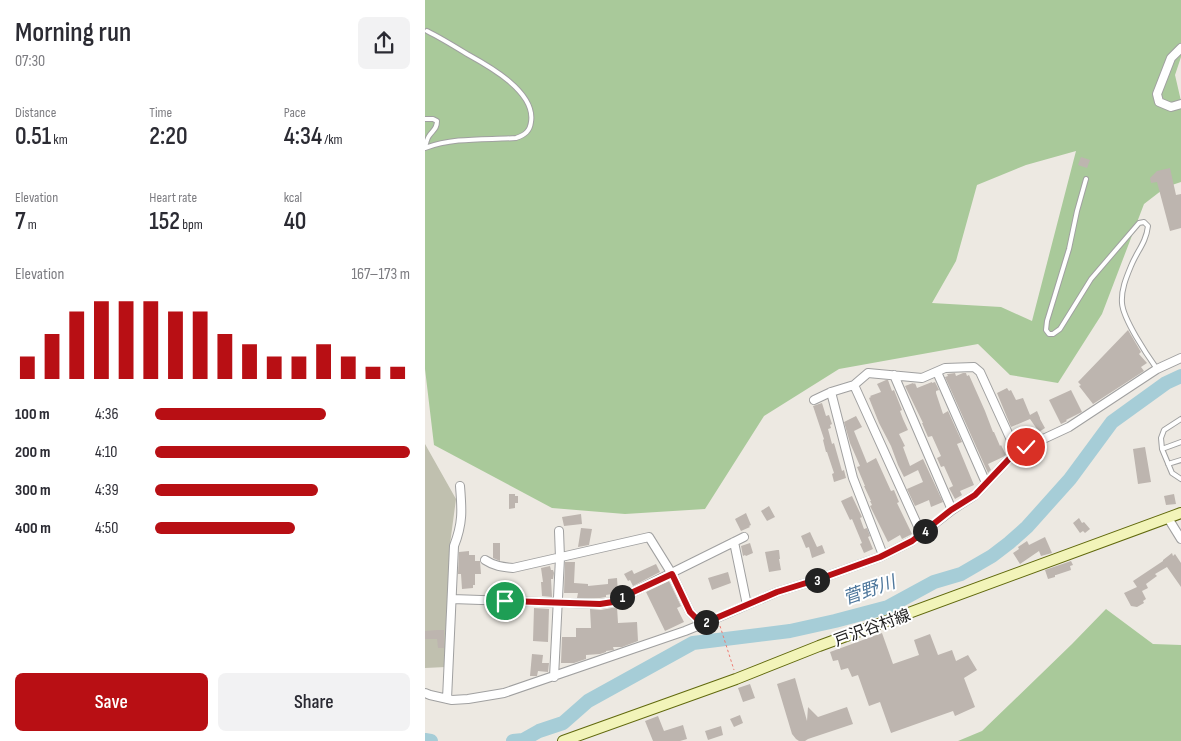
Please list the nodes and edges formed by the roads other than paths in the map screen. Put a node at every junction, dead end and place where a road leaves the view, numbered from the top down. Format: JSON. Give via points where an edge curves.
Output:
{"nodes":[{"id":1,"x":427,"y":31,"type":"dead end"},
{"id":2,"x":1181,"y":48,"type":"edge"},
{"id":3,"x":1181,"y":104,"type":"edge"},
{"id":4,"x":425,"y":119,"type":"edge"},
{"id":5,"x":425,"y":148,"type":"edge"},
{"id":6,"x":1086,"y":179,"type":"dead end"},
{"id":7,"x":1181,"y":358,"type":"edge"},
{"id":8,"x":1157,"y":369,"type":"junction"},
{"id":9,"x":937,"y":372,"type":"junction"},
{"id":10,"x":894,"y":376,"type":"junction"},
{"id":11,"x":854,"y":385,"type":"junction"},
{"id":12,"x":831,"y":392,"type":"junction"},
{"id":13,"x":814,"y":400,"type":"dead end"},
{"id":14,"x":1181,"y":419,"type":"edge"},
{"id":15,"x":1181,"y":442,"type":"edge"},
{"id":16,"x":1162,"y":449,"type":"junction"},
{"id":17,"x":1017,"y":453,"type":"junction"},
{"id":18,"x":1181,"y":460,"type":"edge"},
{"id":19,"x":1168,"y":464,"type":"junction"},
{"id":20,"x":1181,"y":480,"type":"edge"},
{"id":21,"x":986,"y":483,"type":"junction"},
{"id":22,"x":460,"y":486,"type":"dead end"},
{"id":23,"x":951,"y":510,"type":"junction"},
{"id":24,"x":1181,"y":514,"type":"edge"},
{"id":25,"x":1168,"y":518,"type":"junction"},
{"id":26,"x":559,"y":531,"type":"dead end"},
{"id":27,"x":921,"y":534,"type":"junction"},
{"id":28,"x":744,"y":538,"type":"dead end"},
{"id":29,"x":1181,"y":539,"type":"edge"},
{"id":30,"x":734,"y":542,"type":"junction"},
{"id":31,"x":883,"y":555,"type":"junction"},
{"id":32,"x":560,"y":558,"type":"junction"},
{"id":33,"x":485,"y":560,"type":"dead end"},
{"id":34,"x":672,"y":574,"type":"junction"},
{"id":35,"x":452,"y":599,"type":"junction"},
{"id":36,"x":558,"y":603,"type":"junction"},
{"id":37,"x":747,"y":605,"type":"junction"},
{"id":38,"x":702,"y":624,"type":"junction"},
{"id":39,"x":554,"y":677,"type":"junction"},
{"id":40,"x":425,"y":692,"type":"edge"},
{"id":41,"x":447,"y":699,"type":"junction"},
{"id":42,"x":563,"y":741,"type":"edge"}],
"edges":[{"from":1,"to":5,"type":"lane","via":[[489,66],[522,93],[531,112],[531,121],[524,135],[516,138],[465,139]]},
{"from":2,"to":3,"type":"street","via":[[1171,58],[1157,94],[1159,102],[1171,107]]},
{"from":4,"to":5,"type":"lane","via":[[437,122]]},
{"from":6,"to":8,"type":"lane","via":[[1046,330],[1053,334],[1060,329],[1091,279],[1131,231],[1144,222],[1147,234],[1127,277],[1122,305]]},
{"from":7,"to":8,"type":"street"},
{"from":8,"to":17,"type":"street","via":[[1069,427]]},
{"from":9,"to":10,"type":"street","via":[[922,378]]},
{"from":9,"to":17,"type":"street","via":[[945,368],[974,367],[981,372]]},
{"from":9,"to":21,"type":"street"},
{"from":10,"to":11,"type":"street","via":[[868,373]]},
{"from":10,"to":23,"type":"street"},
{"from":11,"to":12,"type":"street"},
{"from":11,"to":27,"type":"street"},
{"from":12,"to":13,"type":"street"},
{"from":12,"to":31,"type":"street","via":[[853,478]]},
{"from":14,"to":16,"type":"lane","via":[[1164,430]]},
{"from":15,"to":16,"type":"lane"},
{"from":16,"to":19,"type":"lane"},
{"from":17,"to":21,"type":"street"},
{"from":18,"to":19,"type":"lane"},
{"from":19,"to":20,"type":"lane","via":[[1172,473]]},
{"from":21,"to":23,"type":"street","via":[[975,495]]},
{"from":22,"to":35,"type":"street","via":[[462,517],[454,546]]},
{"from":23,"to":27,"type":"street"},
{"from":24,"to":25,"type":"main road","name":"戸沢谷村線"},
{"from":25,"to":29,"type":"street"},
{"from":25,"to":42,"type":"main road","name":"戸沢谷村線"},
{"from":26,"to":32,"type":"street"},
{"from":27,"to":31,"type":"street"},
{"from":28,"to":30,"type":"street"},
{"from":30,"to":34,"type":"street"},
{"from":30,"to":37,"type":"street"},
{"from":31,"to":37,"type":"street"},
{"from":32,"to":33,"type":"street","via":[[513,568]]},
{"from":32,"to":34,"type":"street","via":[[649,537]]},
{"from":32,"to":36,"type":"street"},
{"from":34,"to":36,"type":"street","via":[[613,602]]},
{"from":34,"to":38,"type":"street","via":[[690,612]]},
{"from":35,"to":36,"type":"street"},
{"from":35,"to":41,"type":"street"},
{"from":36,"to":39,"type":"street"},
{"from":37,"to":38,"type":"street"},
{"from":38,"to":39,"type":"street"},
{"from":39,"to":41,"type":"street","via":[[504,693]]},
{"from":40,"to":41,"type":"street"}]}
